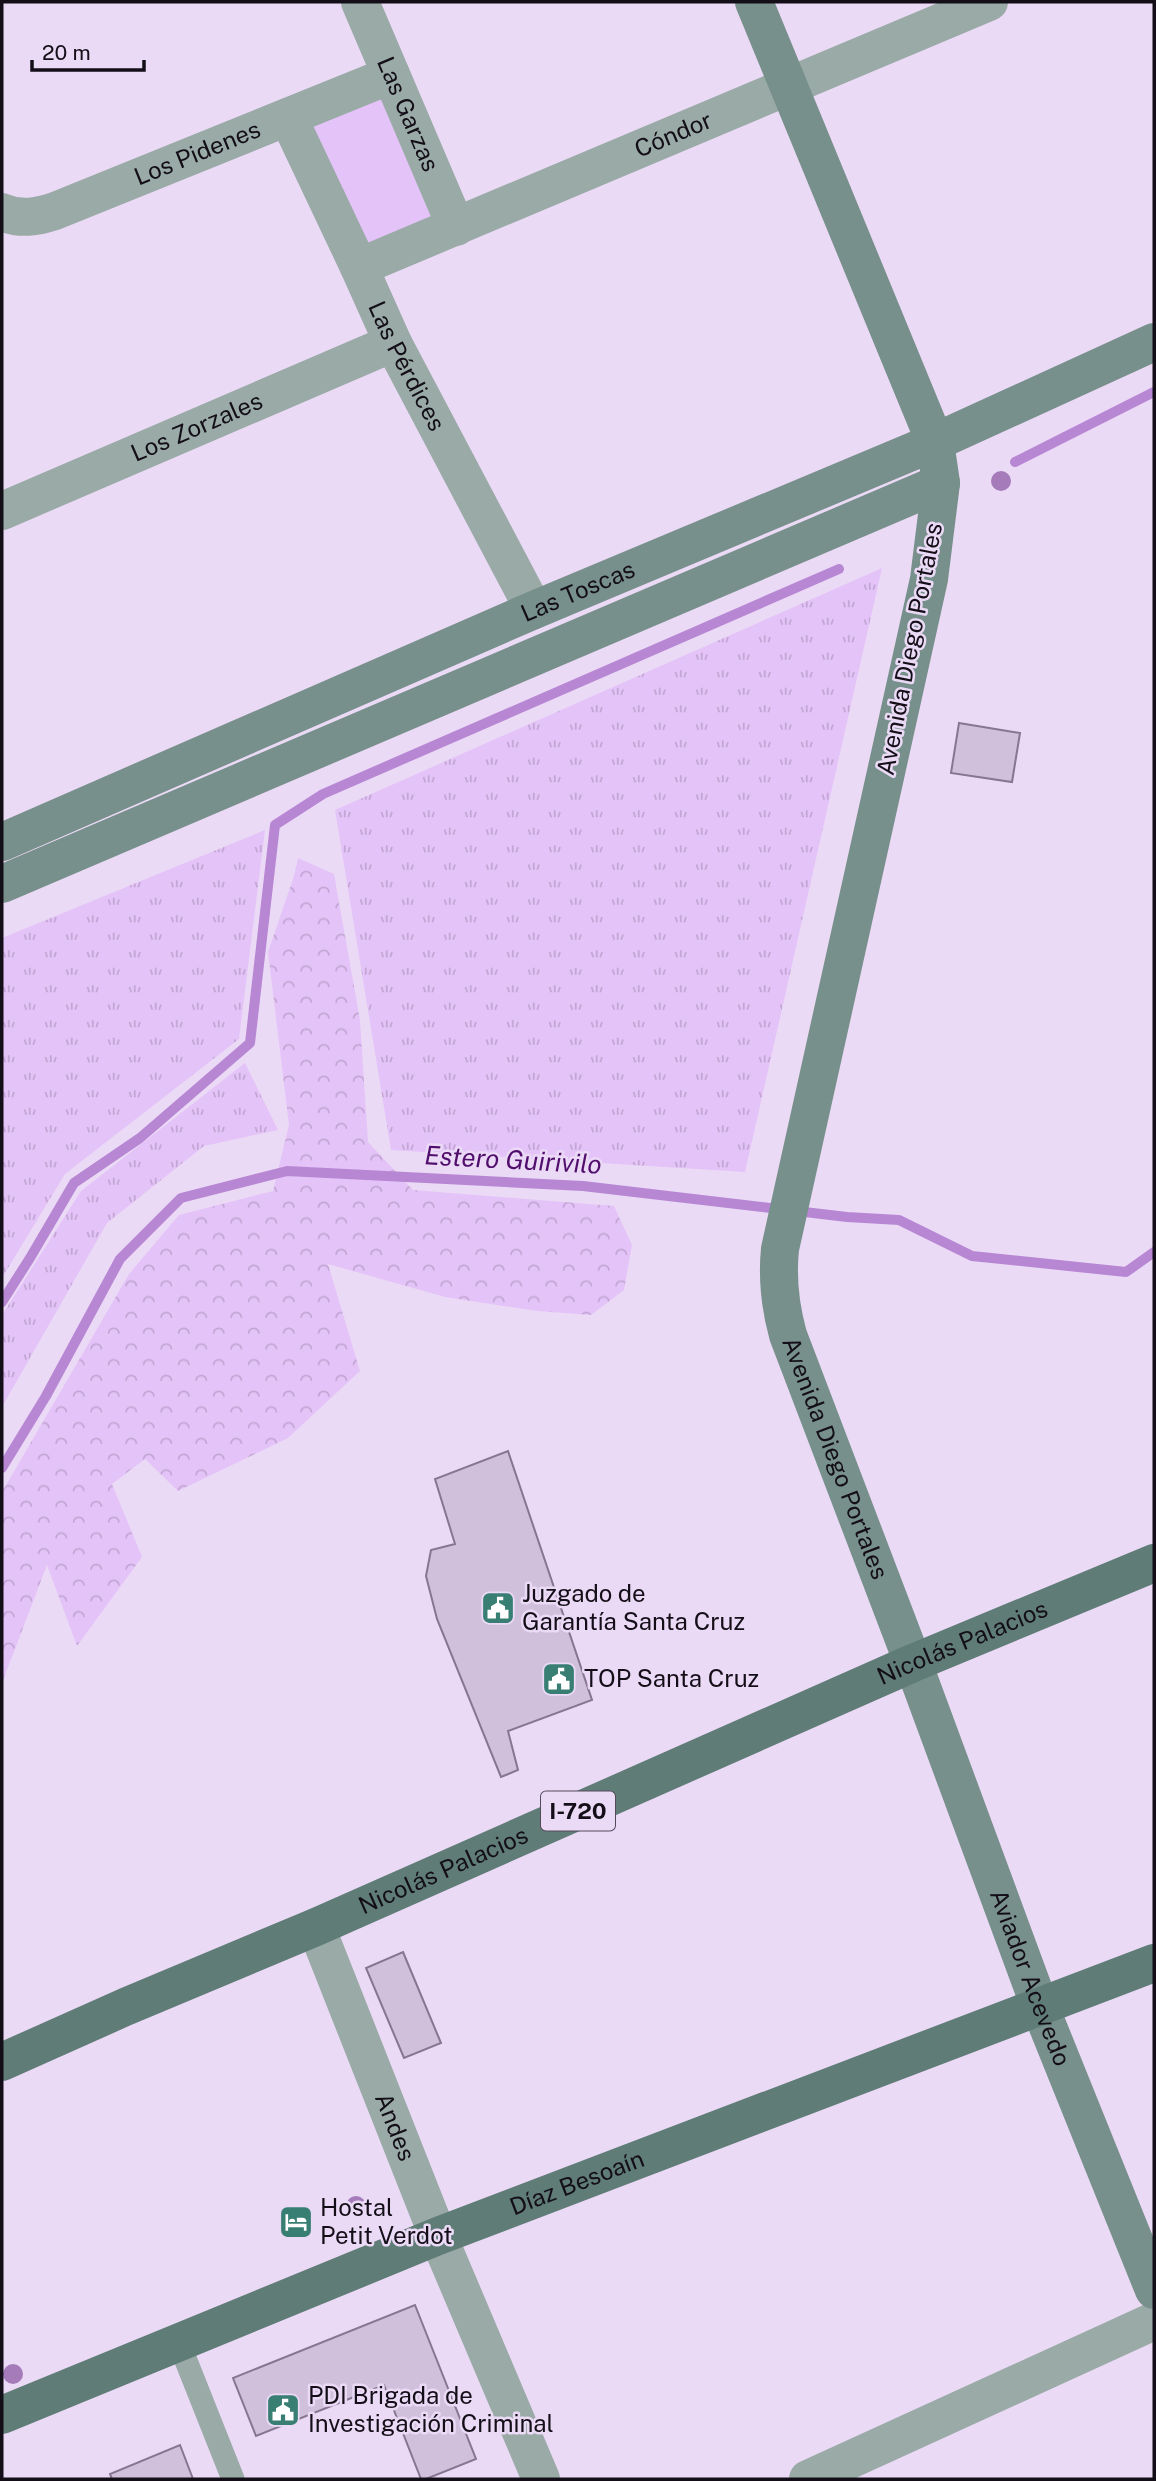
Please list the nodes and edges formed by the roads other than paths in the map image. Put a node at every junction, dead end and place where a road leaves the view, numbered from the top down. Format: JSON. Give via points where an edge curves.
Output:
{"nodes":[{"id":1,"x":360,"y":2,"type":"edge"},
{"id":2,"x":754,"y":2,"type":"edge"},
{"id":3,"x":989,"y":2,"type":"edge"},
{"id":4,"x":391,"y":75,"type":"junction"},
{"id":5,"x":789,"y":86,"type":"junction"},
{"id":6,"x":288,"y":117,"type":"junction"},
{"id":7,"x":2,"y":212,"type":"edge"},
{"id":8,"x":456,"y":227,"type":"junction"},
{"id":9,"x":359,"y":267,"type":"junction"},
{"id":10,"x":1154,"y":342,"type":"edge"},
{"id":11,"x":393,"y":343,"type":"junction"},
{"id":12,"x":935,"y":442,"type":"junction"},
{"id":13,"x":941,"y":483,"type":"junction"},
{"id":14,"x":2,"y":511,"type":"edge"},
{"id":15,"x":534,"y":610,"type":"junction"},
{"id":16,"x":2,"y":842,"type":"edge"},
{"id":17,"x":2,"y":884,"type":"edge"},
{"id":18,"x":1154,"y":1563,"type":"edge"},
{"id":19,"x":913,"y":1663,"type":"junction"},
{"id":20,"x":316,"y":1927,"type":"junction"},
{"id":21,"x":1154,"y":1963,"type":"edge"},
{"id":22,"x":1040,"y":2007,"type":"junction"},
{"id":23,"x":2,"y":2062,"type":"edge"},
{"id":24,"x":438,"y":2236,"type":"junction"},
{"id":25,"x":1154,"y":2290,"type":"edge"},
{"id":26,"x":1154,"y":2321,"type":"edge"},
{"id":27,"x":178,"y":2343,"type":"junction"},
{"id":28,"x":2,"y":2415,"type":"edge"},
{"id":29,"x":233,"y":2479,"type":"edge"},
{"id":30,"x":541,"y":2479,"type":"edge"},
{"id":31,"x":808,"y":2479,"type":"edge"}],
"edges":[{"from":1,"to":4,"type":"street","name":"Las Garzas"},
{"from":2,"to":5,"type":"main road","name":"Avenida Diego Portales"},
{"from":3,"to":5,"type":"street","name":"Cóndor"},
{"from":4,"to":6,"type":"street","name":"Los Pidenes"},
{"from":4,"to":8,"type":"street","name":"Las Garzas"},
{"from":5,"to":8,"type":"street","name":"Cóndor"},
{"from":5,"to":12,"type":"main road","name":"Avenida Diego Portales"},
{"from":6,"to":7,"type":"street","name":"Los Pidenes","via":[[39,216],[23,218]]},
{"from":6,"to":9,"type":"street","name":"Las Pérdices"},
{"from":8,"to":9,"type":"street","name":"Cóndor"},
{"from":9,"to":11,"type":"street","name":"Las Pérdices"},
{"from":10,"to":12,"type":"main road","name":"Las Toscas"},
{"from":11,"to":14,"type":"street","name":"Los Zorzales"},
{"from":11,"to":15,"type":"street","name":"Las Pérdices"},
{"from":12,"to":13,"type":"main road","name":"Avenida Diego Portales"},
{"from":12,"to":15,"type":"main road","name":"Las Toscas"},
{"from":13,"to":17,"type":"main road","name":"Las Toscas"},
{"from":13,"to":19,"type":"main road","name":"Avenida Diego Portales","via":[[929,579],[780,1249],[779,1293],[788,1335]]},
{"from":15,"to":16,"type":"main road","name":"Las Toscas"},
{"from":18,"to":19,"type":"main road","name":"Nicolás Palacios","number":"I-720"},
{"from":19,"to":20,"type":"main road","name":"Nicolás Palacios","number":"I-720"},
{"from":19,"to":22,"type":"main road","name":"Aviador Acevedo"},
{"from":20,"to":23,"type":"main road","name":"Nicolás Palacios","number":"I-720"},
{"from":20,"to":24,"type":"street","name":"Andes"},
{"from":21,"to":22,"type":"main road","name":"Díaz Besoaín"},
{"from":22,"to":24,"type":"main road","name":"Díaz Besoaín"},
{"from":22,"to":25,"type":"main road","name":"Aviador Acevedo"},
{"from":24,"to":27,"type":"main road","name":"Díaz Besoaín"},
{"from":24,"to":30,"type":"street","name":"Andes"},
{"from":26,"to":31,"type":"street"},
{"from":27,"to":28,"type":"main road","name":"Díaz Besoaín"},
{"from":27,"to":29,"type":"lane"}]}
